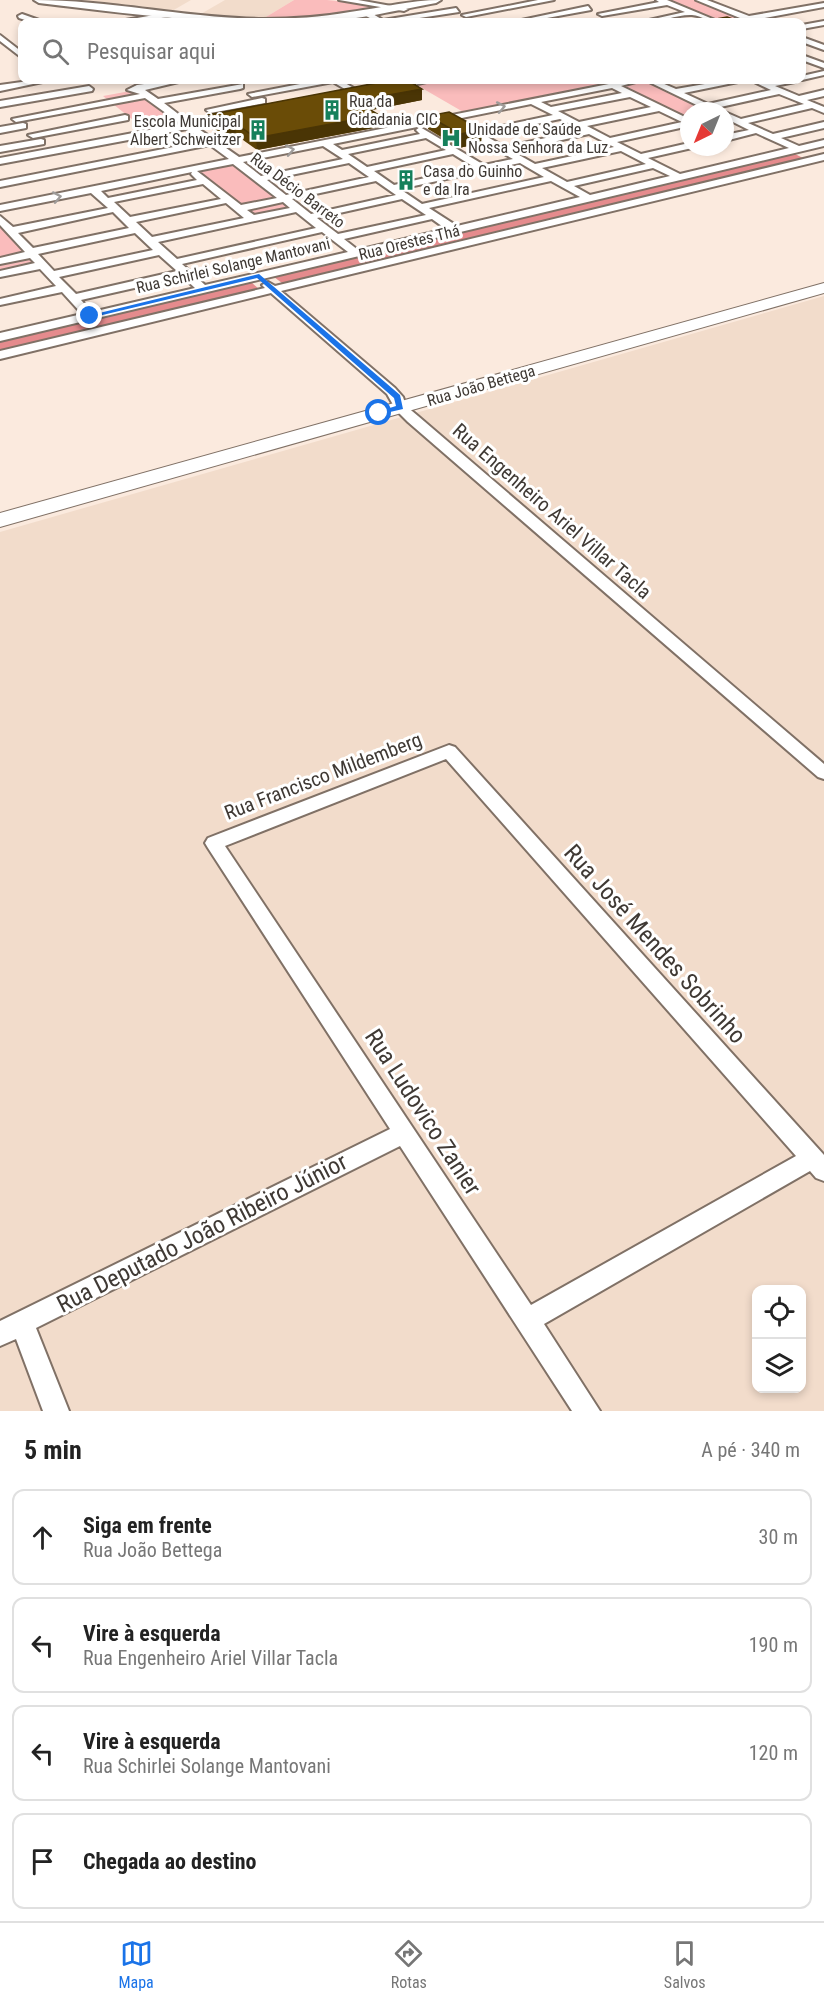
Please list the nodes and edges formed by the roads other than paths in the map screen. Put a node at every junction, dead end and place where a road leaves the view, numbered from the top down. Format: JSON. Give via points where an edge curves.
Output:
{"nodes":[{"id":1,"x":39,"y":0,"type":"edge"},
{"id":2,"x":343,"y":0,"type":"edge"},
{"id":3,"x":550,"y":0,"type":"edge"},
{"id":4,"x":569,"y":0,"type":"edge"},
{"id":5,"x":598,"y":0,"type":"edge"},
{"id":6,"x":717,"y":0,"type":"edge"},
{"id":7,"x":438,"y":1,"type":"edge"},
{"id":8,"x":664,"y":1,"type":"edge"},
{"id":9,"x":703,"y":1,"type":"edge"},
{"id":10,"x":795,"y":1,"type":"edge"},
{"id":11,"x":577,"y":4,"type":"junction"},
{"id":12,"x":456,"y":5,"type":"edge"},
{"id":13,"x":824,"y":5,"type":"edge"},
{"id":14,"x":402,"y":7,"type":"junction"},
{"id":15,"x":812,"y":7,"type":"junction"},
{"id":16,"x":588,"y":8,"type":"junction"},
{"id":17,"x":753,"y":9,"type":"dead end"},
{"id":18,"x":799,"y":10,"type":"junction"},
{"id":19,"x":732,"y":12,"type":"junction"},
{"id":20,"x":365,"y":13,"type":"junction"},
{"id":21,"x":693,"y":13,"type":"junction"},
{"id":22,"x":166,"y":15,"type":"junction"},
{"id":23,"x":602,"y":15,"type":"junction"},
{"id":24,"x":22,"y":16,"type":"dead end"},
{"id":25,"x":27,"y":18,"type":"edge"},
{"id":26,"x":145,"y":18,"type":"edge"},
{"id":27,"x":203,"y":18,"type":"edge"},
{"id":28,"x":323,"y":18,"type":"edge"},
{"id":29,"x":343,"y":18,"type":"edge"},
{"id":30,"x":374,"y":18,"type":"edge"},
{"id":31,"x":399,"y":18,"type":"edge"},
{"id":32,"x":466,"y":18,"type":"edge"},
{"id":33,"x":471,"y":18,"type":"edge"},
{"id":34,"x":540,"y":18,"type":"edge"},
{"id":35,"x":609,"y":18,"type":"edge"},
{"id":36,"x":666,"y":18,"type":"edge"},
{"id":37,"x":706,"y":18,"type":"edge"},
{"id":38,"x":747,"y":18,"type":"edge"},
{"id":39,"x":755,"y":18,"type":"edge"},
{"id":40,"x":824,"y":21,"type":"edge"},
{"id":41,"x":806,"y":26,"type":"edge"},
{"id":42,"x":0,"y":37,"type":"edge"},
{"id":43,"x":806,"y":41,"type":"edge"},
{"id":44,"x":824,"y":42,"type":"edge"},
{"id":45,"x":814,"y":44,"type":"junction"},
{"id":46,"x":806,"y":46,"type":"edge"},
{"id":47,"x":824,"y":48,"type":"edge"},
{"id":48,"x":18,"y":53,"type":"edge"},
{"id":49,"x":806,"y":59,"type":"edge"},
{"id":50,"x":824,"y":66,"type":"edge"},
{"id":51,"x":824,"y":73,"type":"edge"},
{"id":52,"x":806,"y":77,"type":"edge"},
{"id":53,"x":24,"y":84,"type":"edge"},
{"id":54,"x":82,"y":84,"type":"edge"},
{"id":55,"x":86,"y":84,"type":"edge"},
{"id":56,"x":160,"y":84,"type":"edge"},
{"id":57,"x":224,"y":84,"type":"edge"},
{"id":58,"x":239,"y":84,"type":"edge"},
{"id":59,"x":311,"y":84,"type":"edge"},
{"id":60,"x":344,"y":84,"type":"edge"},
{"id":61,"x":403,"y":84,"type":"edge"},
{"id":62,"x":617,"y":84,"type":"edge"},
{"id":63,"x":658,"y":84,"type":"edge"},
{"id":64,"x":717,"y":84,"type":"edge"},
{"id":65,"x":771,"y":84,"type":"edge"},
{"id":66,"x":612,"y":85,"type":"junction"},
{"id":67,"x":766,"y":85,"type":"joint"},
{"id":68,"x":389,"y":86,"type":"edge"},
{"id":69,"x":0,"y":88,"type":"edge"},
{"id":70,"x":137,"y":88,"type":"junction"},
{"id":71,"x":780,"y":91,"type":"junction"},
{"id":72,"x":676,"y":92,"type":"junction"},
{"id":73,"x":824,"y":93,"type":"edge"},
{"id":74,"x":252,"y":94,"type":"junction"},
{"id":75,"x":631,"y":94,"type":"junction"},
{"id":76,"x":348,"y":95,"type":"edge"},
{"id":77,"x":97,"y":96,"type":"junction"},
{"id":78,"x":147,"y":96,"type":"junction"},
{"id":79,"x":799,"y":99,"type":"junction"},
{"id":80,"x":532,"y":101,"type":"junction"},
{"id":81,"x":156,"y":102,"type":"junction"},
{"id":82,"x":698,"y":102,"type":"edge"},
{"id":83,"x":726,"y":102,"type":"edge"},
{"id":84,"x":106,"y":103,"type":"junction"},
{"id":85,"x":813,"y":105,"type":"junction"},
{"id":86,"x":2,"y":108,"type":"edge"},
{"id":87,"x":660,"y":108,"type":"junction"},
{"id":88,"x":550,"y":110,"type":"junction"},
{"id":89,"x":824,"y":110,"type":"edge"},
{"id":90,"x":198,"y":113,"type":"dead end"},
{"id":91,"x":187,"y":115,"type":"dead end"},
{"id":92,"x":242,"y":115,"type":"edge"},
{"id":93,"x":561,"y":116,"type":"junction"},
{"id":94,"x":176,"y":117,"type":"junction"},
{"id":95,"x":125,"y":118,"type":"junction"},
{"id":96,"x":448,"y":118,"type":"junction"},
{"id":97,"x":680,"y":118,"type":"edge"},
{"id":98,"x":734,"y":120,"type":"edge"},
{"id":99,"x":739,"y":122,"type":"junction"},
{"id":100,"x":20,"y":123,"type":"junction"},
{"id":101,"x":188,"y":125,"type":"junction"},
{"id":102,"x":411,"y":125,"type":"junction"},
{"id":103,"x":578,"y":125,"type":"junction"},
{"id":104,"x":680,"y":125,"type":"edge"},
{"id":105,"x":824,"y":125,"type":"edge"},
{"id":106,"x":0,"y":130,"type":"edge"},
{"id":107,"x":758,"y":130,"type":"junction"},
{"id":108,"x":591,"y":132,"type":"junction"},
{"id":109,"x":145,"y":134,"type":"junction"},
{"id":110,"x":477,"y":134,"type":"junction"},
{"id":111,"x":427,"y":135,"type":"junction"},
{"id":112,"x":734,"y":136,"type":"edge"},
{"id":113,"x":772,"y":137,"type":"junction"},
{"id":114,"x":37,"y":138,"type":"junction"},
{"id":115,"x":608,"y":141,"type":"junction"},
{"id":116,"x":213,"y":142,"type":"junction"},
{"id":117,"x":824,"y":142,"type":"edge"},
{"id":118,"x":97,"y":143,"type":"junction"},
{"id":119,"x":325,"y":143,"type":"junction"},
{"id":120,"x":622,"y":148,"type":"junction"},
{"id":121,"x":680,"y":148,"type":"edge"},
{"id":122,"x":0,"y":149,"type":"edge"},
{"id":123,"x":797,"y":149,"type":"junction"},
{"id":124,"x":454,"y":151,"type":"junction"},
{"id":125,"x":506,"y":151,"type":"junction"},
{"id":126,"x":51,"y":152,"type":"junction"},
{"id":127,"x":340,"y":153,"type":"junction"},
{"id":128,"x":639,"y":157,"type":"junction"},
{"id":129,"x":821,"y":158,"type":"edge"},
{"id":130,"x":351,"y":160,"type":"junction"},
{"id":131,"x":469,"y":160,"type":"junction"},
{"id":132,"x":521,"y":160,"type":"junction"},
{"id":133,"x":0,"y":161,"type":"edge"},
{"id":134,"x":234,"y":161,"type":"junction"},
{"id":135,"x":654,"y":165,"type":"junction"},
{"id":136,"x":534,"y":167,"type":"junction"},
{"id":137,"x":483,"y":168,"type":"junction"},
{"id":138,"x":130,"y":170,"type":"junction"},
{"id":139,"x":190,"y":170,"type":"junction"},
{"id":140,"x":366,"y":170,"type":"junction"},
{"id":141,"x":678,"y":177,"type":"junction"},
{"id":142,"x":377,"y":178,"type":"junction"},
{"id":143,"x":552,"y":178,"type":"junction"},
{"id":144,"x":259,"y":179,"type":"junction"},
{"id":145,"x":204,"y":181,"type":"junction"},
{"id":146,"x":0,"y":184,"type":"edge"},
{"id":147,"x":565,"y":185,"type":"junction"},
{"id":148,"x":392,"y":188,"type":"junction"},
{"id":149,"x":93,"y":189,"type":"junction"},
{"id":150,"x":404,"y":196,"type":"junction"},
{"id":151,"x":284,"y":198,"type":"junction"},
{"id":152,"x":588,"y":198,"type":"junction"},
{"id":153,"x":228,"y":200,"type":"junction"},
{"id":154,"x":106,"y":201,"type":"junction"},
{"id":155,"x":421,"y":207,"type":"junction"},
{"id":156,"x":0,"y":208,"type":"edge"},
{"id":157,"x":115,"y":209,"type":"junction"},
{"id":158,"x":239,"y":209,"type":"junction"},
{"id":159,"x":298,"y":209,"type":"junction"},
{"id":160,"x":434,"y":216,"type":"junction"},
{"id":161,"x":309,"y":217,"type":"junction"},
{"id":162,"x":0,"y":219,"type":"edge"},
{"id":163,"x":252,"y":219,"type":"junction"},
{"id":164,"x":128,"y":221,"type":"junction"},
{"id":165,"x":137,"y":229,"type":"junction"},
{"id":166,"x":324,"y":229,"type":"junction"},
{"id":167,"x":455,"y":230,"type":"junction"},
{"id":168,"x":11,"y":231,"type":"junction"},
{"id":169,"x":336,"y":238,"type":"junction"},
{"id":170,"x":150,"y":241,"type":"junction"},
{"id":171,"x":161,"y":251,"type":"junction"},
{"id":172,"x":32,"y":253,"type":"junction"},
{"id":173,"x":356,"y":253,"type":"junction"},
{"id":174,"x":0,"y":261,"type":"edge"},
{"id":175,"x":174,"y":263,"type":"junction"},
{"id":176,"x":42,"y":265,"type":"junction"},
{"id":177,"x":185,"y":273,"type":"junction"},
{"id":178,"x":0,"y":274,"type":"edge"},
{"id":179,"x":52,"y":274,"type":"junction"},
{"id":180,"x":259,"y":276,"type":"junction"},
{"id":181,"x":824,"y":278,"type":"edge"},
{"id":182,"x":64,"y":288,"type":"junction"},
{"id":183,"x":824,"y":288,"type":"edge"},
{"id":184,"x":203,"y":289,"type":"junction"},
{"id":185,"x":274,"y":290,"type":"junction"},
{"id":186,"x":74,"y":298,"type":"junction"},
{"id":187,"x":0,"y":302,"type":"edge"},
{"id":188,"x":90,"y":316,"type":"junction"},
{"id":189,"x":689,"y":321,"type":"junction"},
{"id":190,"x":0,"y":337,"type":"edge"},
{"id":191,"x":0,"y":355,"type":"edge"},
{"id":192,"x":399,"y":402,"type":"junction"},
{"id":193,"x":0,"y":507,"type":"edge"},
{"id":194,"x":0,"y":520,"type":"edge"},
{"id":195,"x":449,"y":752,"type":"joint"},
{"id":196,"x":824,"y":772,"type":"edge"},
{"id":197,"x":214,"y":843,"type":"joint"},
{"id":198,"x":405,"y":1133,"type":"junction"},
{"id":199,"x":818,"y":1165,"type":"edge"},
{"id":200,"x":528,"y":1320,"type":"junction"},
{"id":201,"x":11,"y":1329,"type":"edge"},
{"id":202,"x":56,"y":1411,"type":"edge"},
{"id":203,"x":587,"y":1411,"type":"edge"}],
"edges":[{"from":1,"to":22,"type":"main road"},
{"from":2,"to":14,"type":"street"},
{"from":3,"to":33,"type":"street"},
{"from":4,"to":11,"type":"street"},
{"from":5,"to":11,"type":"street"},
{"from":6,"to":9,"type":"street"},
{"from":7,"to":12,"type":"main road"},
{"from":7,"to":14,"type":"main road"},
{"from":8,"to":21,"type":"street"},
{"from":8,"to":23,"type":"street"},
{"from":9,"to":19,"type":"street"},
{"from":10,"to":15,"type":"street"},
{"from":11,"to":16,"type":"street"},
{"from":12,"to":31,"type":"street"},
{"from":12,"to":32,"type":"street"},
{"from":13,"to":15,"type":"street"},
{"from":14,"to":20,"type":"main road"},
{"from":15,"to":18,"type":"street"},
{"from":16,"to":23,"type":"street"},
{"from":16,"to":34,"type":"street"},
{"from":17,"to":19,"type":"street"},
{"from":18,"to":39,"type":"street"},
{"from":18,"to":40,"type":"street"},
{"from":19,"to":38,"type":"street"},
{"from":20,"to":28,"type":"main road"},
{"from":20,"to":29,"type":"main road"},
{"from":20,"to":30,"type":"street"},
{"from":21,"to":36,"type":"street"},
{"from":21,"to":37,"type":"street"},
{"from":22,"to":26,"type":"street"},
{"from":22,"to":27,"type":"main road"},
{"from":23,"to":35,"type":"street"},
{"from":24,"to":25,"type":"street"},
{"from":40,"to":41,"type":"street"},
{"from":42,"to":48,"type":"street"},
{"from":43,"to":45,"type":"street"},
{"from":44,"to":45,"type":"street"},
{"from":45,"to":46,"type":"street"},
{"from":45,"to":47,"type":"street"},
{"from":49,"to":50,"type":"street"},
{"from":51,"to":52,"type":"street"},
{"from":53,"to":69,"type":"street"},
{"from":54,"to":86,"type":"street"},
{"from":55,"to":77,"type":"street"},
{"from":56,"to":70,"type":"street"},
{"from":57,"to":81,"type":"street"},
{"from":58,"to":74,"type":"street"},
{"from":59,"to":74,"type":"street"},
{"from":60,"to":76,"type":"street","via":[[363,92]]},
{"from":61,"to":68,"type":"street"},
{"from":62,"to":66,"type":"street"},
{"from":63,"to":72,"type":"street"},
{"from":64,"to":72,"type":"street"},
{"from":65,"to":67,"type":"street"},
{"from":66,"to":75,"type":"street"},
{"from":66,"to":80,"type":"street"},
{"from":67,"to":71,"type":"street"},
{"from":70,"to":77,"type":"street"},
{"from":70,"to":78,"type":"street","name":"Rua Décio Barreto"},
{"from":71,"to":79,"type":"street"},
{"from":71,"to":83,"type":"street"},
{"from":72,"to":82,"type":"street"},
{"from":73,"to":79,"type":"street"},
{"from":74,"to":90,"type":"street","via":[[265,103]]},
{"from":75,"to":87,"type":"street"},
{"from":75,"to":88,"type":"street"},
{"from":77,"to":84,"type":"street"},
{"from":78,"to":81,"type":"street","name":"Rua Décio Barreto"},
{"from":78,"to":84,"type":"street"},
{"from":79,"to":85,"type":"street"},
{"from":80,"to":88,"type":"street"},
{"from":96,"to":80,"type":"street","one_way":true},
{"from":81,"to":94,"type":"street","name":"Rua Décio Barreto"},
{"from":84,"to":95,"type":"street"},
{"from":84,"to":100,"type":"street"},
{"from":85,"to":89,"type":"street"},
{"from":85,"to":99,"type":"street"},
{"from":86,"to":100,"type":"street"},
{"from":87,"to":97,"type":"street"},
{"from":87,"to":103,"type":"street"},
{"from":88,"to":93,"type":"street"},
{"from":91,"to":94,"type":"street"},
{"from":92,"to":101,"type":"street"},
{"from":93,"to":103,"type":"street"},
{"from":93,"to":110,"type":"street"},
{"from":94,"to":101,"type":"street","name":"Rua Décio Barreto"},
{"from":95,"to":109,"type":"street"},
{"from":95,"to":114,"type":"street"},
{"from":96,"to":102,"type":"street"},
{"from":96,"to":110,"type":"street"},
{"from":98,"to":99,"type":"street"},
{"from":99,"to":107,"type":"street"},
{"from":100,"to":106,"type":"street"},
{"from":100,"to":114,"type":"street"},
{"from":101,"to":109,"type":"street"},
{"from":101,"to":116,"type":"street","name":"Rua Décio Barreto"},
{"from":102,"to":111,"type":"street"},
{"from":102,"to":119,"type":"street"},
{"from":103,"to":108,"type":"street"},
{"from":104,"to":115,"type":"street"},
{"from":105,"to":113,"type":"street"},
{"from":107,"to":112,"type":"street"},
{"from":107,"to":113,"type":"street"},
{"from":108,"to":115,"type":"street"},
{"from":108,"to":125,"type":"street"},
{"from":109,"to":118,"type":"street"},
{"from":110,"to":125,"type":"street"},
{"from":111,"to":124,"type":"street"},
{"from":111,"to":127,"type":"street"},
{"from":113,"to":123,"type":"street"},
{"from":114,"to":122,"type":"street"},
{"from":114,"to":126,"type":"street"},
{"from":115,"to":120,"type":"street"},
{"from":116,"to":134,"type":"street","name":"Rua Décio Barreto"},
{"from":116,"to":138,"type":"street"},
{"from":117,"to":123,"type":"street","name":"Rua Schirlei Solange Mantovani"},
{"from":118,"to":126,"type":"street"},
{"from":118,"to":138,"type":"street"},
{"from":119,"to":127,"type":"street"},
{"from":134,"to":119,"type":"street","one_way":true},
{"from":120,"to":128,"type":"street"},
{"from":120,"to":136,"type":"street"},
{"from":121,"to":128,"type":"street"},
{"from":123,"to":129,"type":"street"},
{"from":123,"to":141,"type":"street","name":"Rua Schirlei Solange Mantovani"},
{"from":124,"to":131,"type":"street"},
{"from":124,"to":140,"type":"street"},
{"from":125,"to":131,"type":"street"},
{"from":125,"to":132,"type":"street"},
{"from":126,"to":133,"type":"street"},
{"from":127,"to":130,"type":"street"},
{"from":128,"to":135,"type":"street"},
{"from":129,"to":185,"type":"street","name":"Rua Orestes Thá"},
{"from":130,"to":140,"type":"street"},
{"from":130,"to":144,"type":"street"},
{"from":131,"to":137,"type":"street"},
{"from":132,"to":136,"type":"street"},
{"from":132,"to":137,"type":"street"},
{"from":134,"to":139,"type":"street"},
{"from":134,"to":144,"type":"street","name":"Rua Décio Barreto"},
{"from":135,"to":141,"type":"street"},
{"from":135,"to":147,"type":"street"},
{"from":136,"to":143,"type":"street"},
{"from":137,"to":148,"type":"street"},
{"from":138,"to":139,"type":"street"},
{"from":138,"to":146,"type":"street"},
{"from":138,"to":149,"type":"street"},
{"from":139,"to":145,"type":"street"},
{"from":140,"to":142,"type":"street"},
{"from":141,"to":152,"type":"street","name":"Rua Schirlei Solange Mantovani"},
{"from":142,"to":148,"type":"street"},
{"from":142,"to":151,"type":"street"},
{"from":143,"to":147,"type":"street"},
{"from":143,"to":155,"type":"street"},
{"from":144,"to":151,"type":"street","name":"Rua Décio Barreto"},
{"from":145,"to":153,"type":"street"},
{"from":145,"to":154,"type":"street"},
{"from":147,"to":152,"type":"street"},
{"from":148,"to":150,"type":"street"},
{"from":149,"to":154,"type":"street"},
{"from":156,"to":149,"type":"street","one_way":true},
{"from":150,"to":155,"type":"street"},
{"from":150,"to":161,"type":"street"},
{"from":151,"to":158,"type":"street"},
{"from":151,"to":159,"type":"street","name":"Rua Décio Barreto"},
{"from":152,"to":167,"type":"street","name":"Rua Schirlei Solange Mantovani"},
{"from":153,"to":158,"type":"street"},
{"from":153,"to":164,"type":"street"},
{"from":154,"to":157,"type":"street"},
{"from":155,"to":160,"type":"street"},
{"from":157,"to":164,"type":"street"},
{"from":157,"to":168,"type":"street"},
{"from":158,"to":163,"type":"street"},
{"from":159,"to":161,"type":"street","name":"Rua Décio Barreto"},
{"from":159,"to":163,"type":"street"},
{"from":160,"to":167,"type":"street"},
{"from":160,"to":169,"type":"street"},
{"from":161,"to":166,"type":"street","name":"Rua Décio Barreto"},
{"from":162,"to":168,"type":"street"},
{"from":163,"to":170,"type":"street"},
{"from":164,"to":165,"type":"street"},
{"from":165,"to":170,"type":"street"},
{"from":165,"to":172,"type":"street"},
{"from":166,"to":169,"type":"street","name":"Rua Décio Barreto"},
{"from":166,"to":175,"type":"street"},
{"from":167,"to":173,"type":"street","name":"Rua Schirlei Solange Mantovani"},
{"from":168,"to":172,"type":"street"},
{"from":169,"to":173,"type":"street","name":"Rua Décio Barreto"},
{"from":170,"to":171,"type":"street"},
{"from":171,"to":175,"type":"street"},
{"from":171,"to":179,"type":"street"},
{"from":172,"to":174,"type":"street"},
{"from":172,"to":176,"type":"street"},
{"from":173,"to":180,"type":"street","name":"Rua Schirlei Solange Mantovani"},
{"from":175,"to":177,"type":"street"},
{"from":176,"to":178,"type":"street"},
{"from":176,"to":179,"type":"street"},
{"from":177,"to":184,"type":"street"},
{"from":177,"to":186,"type":"street"},
{"from":179,"to":182,"type":"street"},
{"from":180,"to":184,"type":"street","name":"Rua Schirlei Solange Mantovani"},
{"from":180,"to":185,"type":"street","name":"Rua Engenheiro Ariel Villar Tacla"},
{"from":181,"to":189,"type":"main road","name":"Rua João Bettega"},
{"from":182,"to":186,"type":"street"},
{"from":182,"to":187,"type":"street"},
{"from":183,"to":189,"type":"main road","name":"Rua João Bettega"},
{"from":184,"to":188,"type":"street","name":"Rua Schirlei Solange Mantovani"},
{"from":185,"to":191,"type":"street","name":"Rua Orestes Thá"},
{"from":185,"to":192,"type":"street","name":"Rua Engenheiro Ariel Villar Tacla"},
{"from":186,"to":188,"type":"street"},
{"from":188,"to":190,"type":"street","name":"Rua Schirlei Solange Mantovani"},
{"from":189,"to":192,"type":"main road","name":"Rua João Bettega"},
{"from":192,"to":193,"type":"main road","name":"Rua João Bettega"},
{"from":192,"to":194,"type":"main road","name":"Rua João Bettega"},
{"from":192,"to":196,"type":"street","name":"Rua Engenheiro Ariel Villar Tacla"},
{"from":195,"to":197,"type":"street","name":"Rua Francisco Mildemberg"},
{"from":195,"to":199,"type":"street","name":"Rua José Mendes Sobrinho"},
{"from":197,"to":198,"type":"street","name":"Rua Ludovico Zanier"},
{"from":198,"to":200,"type":"street","name":"Rua Ludovico Zanier"},
{"from":198,"to":201,"type":"street","name":"Rua Deputado João Ribeiro Júnior"},
{"from":199,"to":200,"type":"street"},
{"from":200,"to":203,"type":"street","name":"Rua Ludovico Zanier"},
{"from":201,"to":202,"type":"street"}]}
